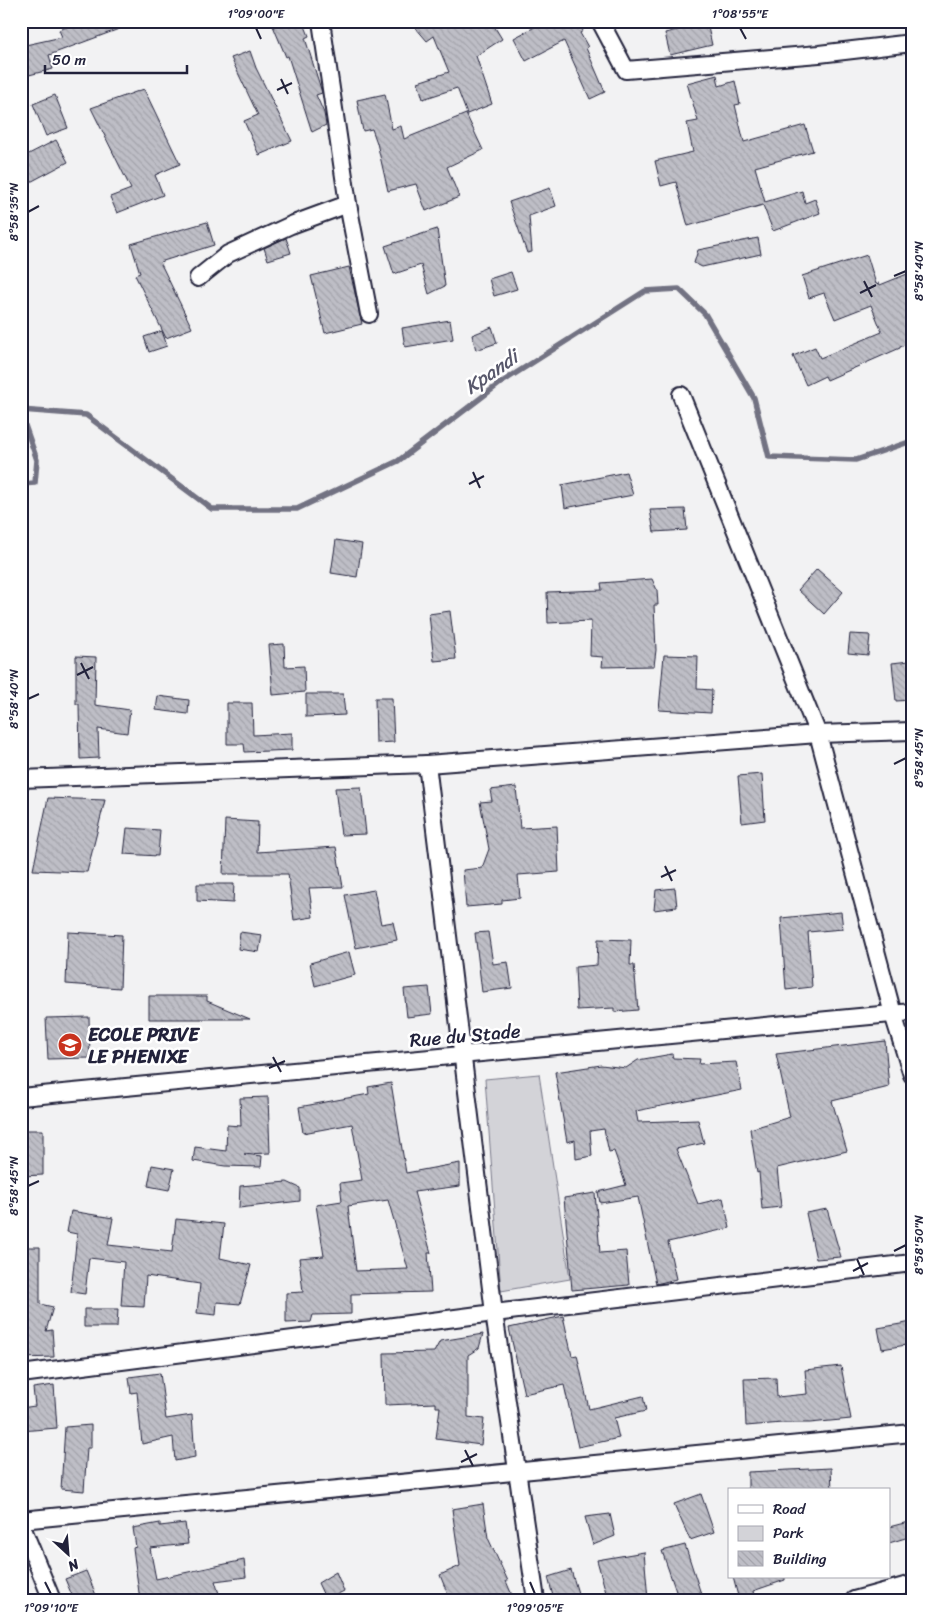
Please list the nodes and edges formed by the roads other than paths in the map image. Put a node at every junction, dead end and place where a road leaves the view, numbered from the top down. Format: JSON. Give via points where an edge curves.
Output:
{"nodes":[{"id":1,"x":321,"y":21,"type":"edge"},
{"id":2,"x":600,"y":21,"type":"edge"},
{"id":3,"x":912,"y":43,"type":"edge"},
{"id":4,"x":348,"y":204,"type":"junction"},
{"id":5,"x":198,"y":278,"type":"dead end"},
{"id":6,"x":369,"y":314,"type":"dead end"},
{"id":7,"x":681,"y":395,"type":"dead end"},
{"id":8,"x":912,"y":731,"type":"edge"},
{"id":9,"x":818,"y":734,"type":"junction"},
{"id":10,"x":427,"y":764,"type":"junction"},
{"id":11,"x":21,"y":779,"type":"edge"},
{"id":12,"x":912,"y":1012,"type":"edge"},
{"id":13,"x":893,"y":1014,"type":"junction"},
{"id":14,"x":461,"y":1055,"type":"junction"},
{"id":15,"x":912,"y":1075,"type":"edge"},
{"id":16,"x":21,"y":1097,"type":"edge"},
{"id":17,"x":912,"y":1263,"type":"edge"},
{"id":18,"x":494,"y":1313,"type":"junction"},
{"id":19,"x":21,"y":1374,"type":"edge"},
{"id":20,"x":912,"y":1433,"type":"edge"},
{"id":21,"x":516,"y":1472,"type":"junction"},
{"id":22,"x":21,"y":1520,"type":"edge"},
{"id":23,"x":21,"y":1524,"type":"edge"},
{"id":24,"x":912,"y":1584,"type":"edge"},
{"id":25,"x":52,"y":1600,"type":"edge"},
{"id":26,"x":536,"y":1600,"type":"edge"},
{"id":27,"x":854,"y":1600,"type":"edge"}],
"edges":[{"from":1,"to":4,"type":"street"},
{"from":2,"to":3,"type":"street","via":[[626,70]]},
{"from":4,"to":5,"type":"street","via":[[228,254]]},
{"from":4,"to":6,"type":"street"},
{"from":7,"to":9,"type":"street"},
{"from":8,"to":9,"type":"street"},
{"from":9,"to":10,"type":"street"},
{"from":9,"to":13,"type":"street"},
{"from":10,"to":11,"type":"street"},
{"from":10,"to":14,"type":"street"},
{"from":12,"to":13,"type":"street","name":"Rue du Stade"},
{"from":13,"to":14,"type":"street","name":"Rue du Stade"},
{"from":13,"to":15,"type":"street"},
{"from":14,"to":16,"type":"street","name":"Rue du Stade"},
{"from":14,"to":18,"type":"street"},
{"from":17,"to":18,"type":"street"},
{"from":18,"to":19,"type":"street"},
{"from":18,"to":21,"type":"street"},
{"from":20,"to":21,"type":"street"},
{"from":21,"to":22,"type":"street"},
{"from":21,"to":26,"type":"street"},
{"from":23,"to":25,"type":"street"},
{"from":24,"to":27,"type":"street"}]}
